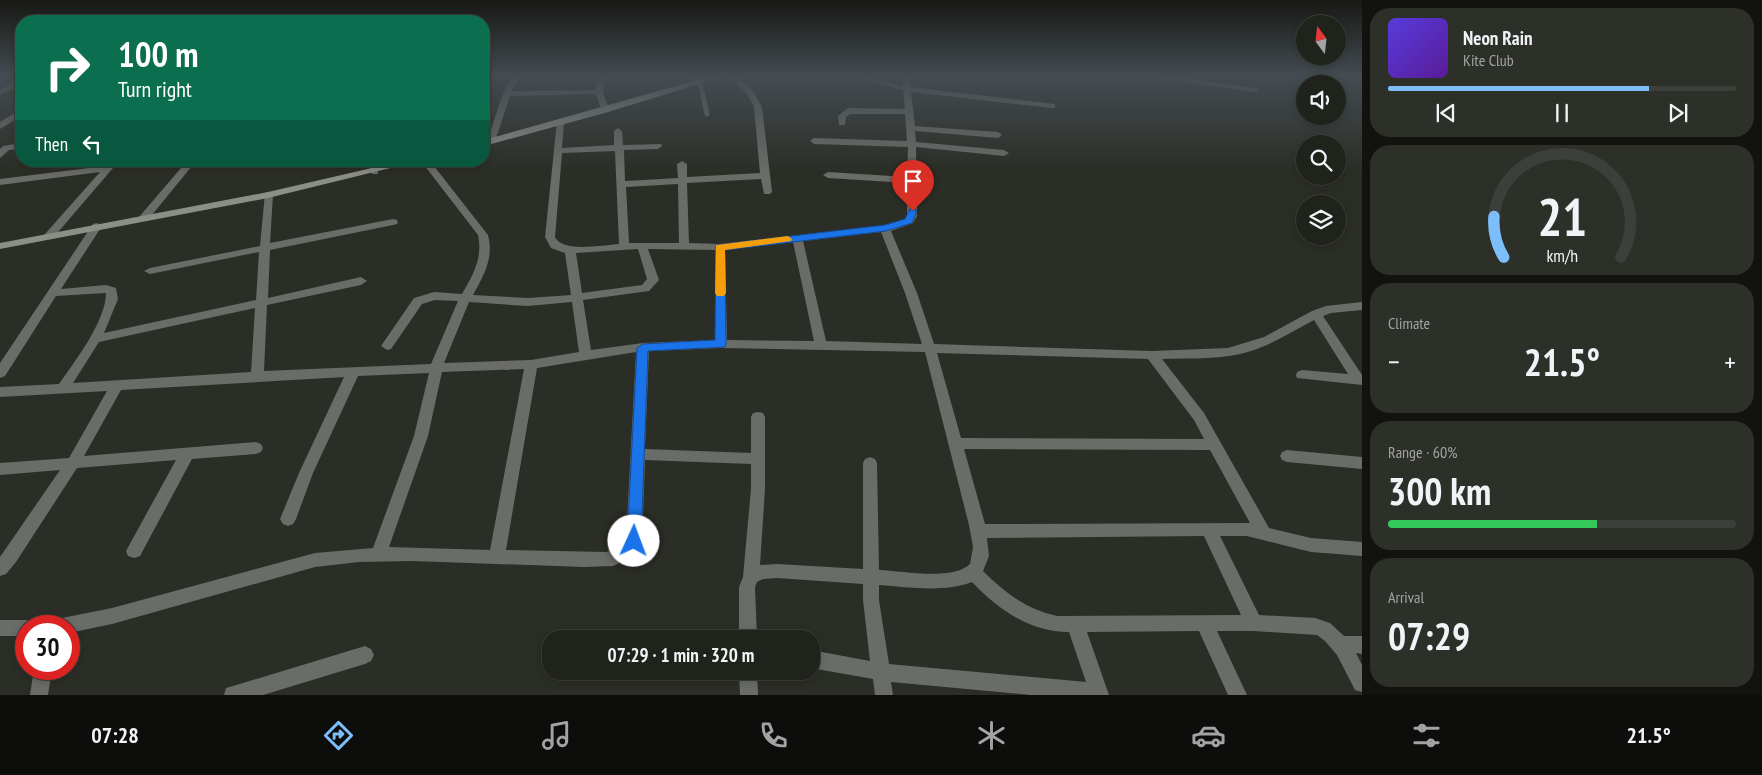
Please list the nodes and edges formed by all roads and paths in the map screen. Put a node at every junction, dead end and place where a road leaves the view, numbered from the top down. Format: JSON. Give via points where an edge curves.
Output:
{"nodes":[{"id":1,"x":502,"y":107,"type":"edge"},
{"id":2,"x":614,"y":107,"type":"edge"},
{"id":3,"x":706,"y":107,"type":"edge"},
{"id":4,"x":758,"y":107,"type":"edge"},
{"id":5,"x":909,"y":107,"type":"edge"},
{"id":6,"x":605,"y":110,"type":"joint"},
{"id":7,"x":909,"y":112,"type":"junction"},
{"id":8,"x":707,"y":114,"type":"dead end"},
{"id":9,"x":15,"y":116,"type":"edge"},
{"id":10,"x":0,"y":117,"type":"edge"},
{"id":11,"x":15,"y":118,"type":"edge"},
{"id":12,"x":560,"y":123,"type":"junction"},
{"id":13,"x":842,"y":124,"type":"dead end"},
{"id":14,"x":0,"y":126,"type":"edge"},
{"id":15,"x":910,"y":128,"type":"junction"},
{"id":16,"x":618,"y":131,"type":"dead end"},
{"id":17,"x":998,"y":135,"type":"dead end"},
{"id":18,"x":490,"y":137,"type":"edge"},
{"id":19,"x":490,"y":141,"type":"edge"},
{"id":20,"x":814,"y":141,"type":"dead end"},
{"id":21,"x":912,"y":144,"type":"junction"},
{"id":22,"x":658,"y":146,"type":"dead end"},
{"id":23,"x":15,"y":147,"type":"edge"},
{"id":24,"x":620,"y":148,"type":"junction"},
{"id":25,"x":557,"y":151,"type":"junction"},
{"id":26,"x":1004,"y":153,"type":"dead end"},
{"id":27,"x":0,"y":154,"type":"edge"},
{"id":28,"x":682,"y":164,"type":"dead end"},
{"id":29,"x":69,"y":167,"type":"edge"},
{"id":30,"x":95,"y":167,"type":"edge"},
{"id":31,"x":108,"y":167,"type":"edge"},
{"id":32,"x":187,"y":167,"type":"edge"},
{"id":33,"x":370,"y":167,"type":"edge"},
{"id":34,"x":430,"y":167,"type":"edge"},
{"id":35,"x":63,"y":173,"type":"junction"},
{"id":36,"x":828,"y":175,"type":"dead end"},
{"id":37,"x":764,"y":176,"type":"junction"},
{"id":38,"x":911,"y":180,"type":"junction"},
{"id":39,"x":0,"y":182,"type":"edge"},
{"id":40,"x":684,"y":182,"type":"junction"},
{"id":41,"x":622,"y":184,"type":"junction"},
{"id":42,"x":767,"y":192,"type":"dead end"},
{"id":43,"x":268,"y":195,"type":"junction"},
{"id":44,"x":143,"y":219,"type":"junction"},
{"id":45,"x":393,"y":222,"type":"dead end"},
{"id":46,"x":97,"y":226,"type":"junction"},
{"id":47,"x":886,"y":228,"type":"junction"},
{"id":48,"x":49,"y":236,"type":"junction"},
{"id":49,"x":797,"y":238,"type":"junction"},
{"id":50,"x":0,"y":246,"type":"edge"},
{"id":51,"x":642,"y":246,"type":"junction"},
{"id":52,"x":624,"y":247,"type":"junction"},
{"id":53,"x":684,"y":247,"type":"junction"},
{"id":54,"x":720,"y":247,"type":"junction"},
{"id":55,"x":264,"y":249,"type":"junction"},
{"id":56,"x":570,"y":250,"type":"junction"},
{"id":57,"x":150,"y":272,"type":"dead end"},
{"id":58,"x":361,"y":281,"type":"dead end"},
{"id":59,"x":53,"y":293,"type":"junction"},
{"id":60,"x":577,"y":297,"type":"junction"},
{"id":61,"x":466,"y":298,"type":"junction"},
{"id":62,"x":262,"y":303,"type":"junction"},
{"id":63,"x":1362,"y":306,"type":"edge"},
{"id":64,"x":1316,"y":314,"type":"junction"},
{"id":65,"x":94,"y":339,"type":"junction"},
{"id":66,"x":721,"y":344,"type":"junction"},
{"id":67,"x":821,"y":345,"type":"junction"},
{"id":68,"x":388,"y":346,"type":"dead end"},
{"id":69,"x":643,"y":348,"type":"junction"},
{"id":70,"x":930,"y":349,"type":"junction"},
{"id":71,"x":1152,"y":355,"type":"junction"},
{"id":72,"x":586,"y":357,"type":"junction"},
{"id":73,"x":531,"y":364,"type":"junction"},
{"id":74,"x":436,"y":370,"type":"junction"},
{"id":75,"x":353,"y":372,"type":"junction"},
{"id":76,"x":0,"y":373,"type":"edge"},
{"id":77,"x":1302,"y":375,"type":"dead end"},
{"id":78,"x":257,"y":376,"type":"junction"},
{"id":79,"x":1360,"y":379,"type":"edge"},
{"id":80,"x":117,"y":386,"type":"junction"},
{"id":81,"x":63,"y":388,"type":"junction"},
{"id":82,"x":0,"y":392,"type":"edge"},
{"id":83,"x":758,"y":417,"type":"dead end"},
{"id":84,"x":956,"y":443,"type":"junction"},
{"id":85,"x":1216,"y":445,"type":"junction"},
{"id":86,"x":256,"y":448,"type":"dead end"},
{"id":87,"x":187,"y":454,"type":"junction"},
{"id":88,"x":638,"y":454,"type":"junction"},
{"id":89,"x":1287,"y":456,"type":"dead end"},
{"id":90,"x":758,"y":459,"type":"junction"},
{"id":91,"x":73,"y":463,"type":"junction"},
{"id":92,"x":870,"y":463,"type":"dead end"},
{"id":93,"x":1362,"y":463,"type":"edge"},
{"id":94,"x":0,"y":469,"type":"edge"},
{"id":95,"x":288,"y":519,"type":"dead end"},
{"id":96,"x":1209,"y":530,"type":"junction"},
{"id":97,"x":978,"y":531,"type":"junction"},
{"id":98,"x":1263,"y":532,"type":"junction"},
{"id":99,"x":1362,"y":549,"type":"edge"},
{"id":100,"x":134,"y":550,"type":"dead end"},
{"id":101,"x":378,"y":554,"type":"junction"},
{"id":102,"x":497,"y":557,"type":"junction"},
{"id":103,"x":0,"y":569,"type":"edge"},
{"id":104,"x":974,"y":573,"type":"junction"},
{"id":105,"x":870,"y":576,"type":"junction"},
{"id":106,"x":751,"y":577,"type":"junction"},
{"id":107,"x":80,"y":622,"type":"edge"},
{"id":108,"x":1204,"y":623,"type":"junction"},
{"id":109,"x":1254,"y":623,"type":"junction"},
{"id":110,"x":1075,"y":624,"type":"junction"},
{"id":111,"x":0,"y":628,"type":"edge"},
{"id":112,"x":15,"y":628,"type":"edge"},
{"id":113,"x":748,"y":630,"type":"edge"},
{"id":114,"x":1338,"y":644,"type":"junction"},
{"id":115,"x":1362,"y":646,"type":"edge"},
{"id":116,"x":364,"y":655,"type":"dead end"},
{"id":117,"x":820,"y":662,"type":"edge"},
{"id":118,"x":881,"y":672,"type":"junction"},
{"id":119,"x":41,"y":680,"type":"edge"},
{"id":120,"x":748,"y":680,"type":"edge"},
{"id":121,"x":1362,"y":683,"type":"edge"},
{"id":122,"x":1100,"y":693,"type":"edge"},
{"id":123,"x":39,"y":695,"type":"edge"},
{"id":124,"x":233,"y":695,"type":"edge"},
{"id":125,"x":749,"y":695,"type":"edge"},
{"id":126,"x":884,"y":695,"type":"edge"},
{"id":127,"x":1238,"y":695,"type":"edge"}],
"edges":[{"from":1,"to":18,"type":"street"},
{"from":2,"to":6,"type":"street"},
{"from":3,"to":8,"type":"lane"},
{"from":4,"to":37,"type":"street"},
{"from":5,"to":7,"type":"street"},
{"from":6,"to":12,"type":"street"},
{"from":7,"to":13,"type":"street","via":[[848,111],[842,116]]},
{"from":7,"to":15,"type":"street"},
{"from":9,"to":10,"type":"street"},
{"from":11,"to":14,"type":"street"},
{"from":12,"to":19,"type":"street"},
{"from":12,"to":25,"type":"street"},
{"from":15,"to":17,"type":"street"},
{"from":15,"to":21,"type":"street"},
{"from":16,"to":24,"type":"street"},
{"from":20,"to":21,"type":"street"},
{"from":21,"to":26,"type":"street"},
{"from":21,"to":38,"type":"street"},
{"from":22,"to":24,"type":"street"},
{"from":23,"to":27,"type":"street","via":[[6,148]]},
{"from":24,"to":25,"type":"street"},
{"from":24,"to":41,"type":"street"},
{"from":25,"to":56,"type":"street","via":[[550,237],[556,246]]},
{"from":28,"to":40,"type":"street"},
{"from":29,"to":35,"type":"street"},
{"from":30,"to":35,"type":"street"},
{"from":31,"to":48,"type":"street"},
{"from":32,"to":44,"type":"street"},
{"from":33,"to":43,"type":"street"},
{"from":34,"to":61,"type":"street","via":[[486,242],[483,263]]},
{"from":35,"to":39,"type":"street"},
{"from":36,"to":38,"type":"street"},
{"from":37,"to":40,"type":"street"},
{"from":37,"to":42,"type":"street"},
{"from":38,"to":47,"type":"street","via":[[912,216],[909,221]]},
{"from":40,"to":41,"type":"street"},
{"from":40,"to":53,"type":"street"},
{"from":41,"to":52,"type":"street"},
{"from":43,"to":44,"type":"street"},
{"from":43,"to":55,"type":"street"},
{"from":44,"to":46,"type":"street"},
{"from":45,"to":55,"type":"street"},
{"from":46,"to":48,"type":"street"},
{"from":46,"to":59,"type":"street"},
{"from":47,"to":49,"type":"street"},
{"from":47,"to":70,"type":"street"},
{"from":48,"to":50,"type":"street"},
{"from":49,"to":54,"type":"street"},
{"from":49,"to":67,"type":"street"},
{"from":51,"to":52,"type":"street"},
{"from":51,"to":53,"type":"street"},
{"from":51,"to":60,"type":"street","via":[[652,280],[645,288]]},
{"from":52,"to":56,"type":"street"},
{"from":53,"to":54,"type":"street"},
{"from":54,"to":66,"type":"street"},
{"from":55,"to":57,"type":"street"},
{"from":55,"to":62,"type":"street"},
{"from":56,"to":60,"type":"street"},
{"from":58,"to":62,"type":"street"},
{"from":59,"to":65,"type":"street","via":[[94,289],[112,291],[112,302]]},
{"from":59,"to":76,"type":"street"},
{"from":60,"to":61,"type":"street","via":[[528,302]]},
{"from":60,"to":72,"type":"street"},
{"from":61,"to":68,"type":"street","via":[[434,296],[418,301]]},
{"from":61,"to":74,"type":"street"},
{"from":62,"to":65,"type":"street"},
{"from":62,"to":78,"type":"street"},
{"from":63,"to":64,"type":"street","via":[[1330,309]]},
{"from":64,"to":71,"type":"street","via":[[1247,348],[1228,352]]},
{"from":64,"to":79,"type":"street"},
{"from":65,"to":81,"type":"street"},
{"from":66,"to":67,"type":"street"},
{"from":66,"to":69,"type":"street"},
{"from":67,"to":70,"type":"street"},
{"from":69,"to":72,"type":"street"},
{"from":69,"to":88,"type":"street"},
{"from":70,"to":71,"type":"street"},
{"from":70,"to":84,"type":"street"},
{"from":71,"to":85,"type":"street","via":[[1186,398]]},
{"from":72,"to":73,"type":"street"},
{"from":73,"to":74,"type":"street"},
{"from":73,"to":102,"type":"street"},
{"from":74,"to":75,"type":"street"},
{"from":74,"to":101,"type":"street","via":[[414,457]]},
{"from":75,"to":78,"type":"street"},
{"from":75,"to":95,"type":"street"},
{"from":77,"to":79,"type":"street"},
{"from":78,"to":80,"type":"street"},
{"from":80,"to":81,"type":"street"},
{"from":80,"to":91,"type":"street"},
{"from":81,"to":82,"type":"street"},
{"from":83,"to":90,"type":"street"},
{"from":84,"to":85,"type":"street"},
{"from":84,"to":97,"type":"street"},
{"from":85,"to":98,"type":"street"},
{"from":86,"to":87,"type":"street"},
{"from":87,"to":91,"type":"street"},
{"from":87,"to":100,"type":"street"},
{"from":88,"to":90,"type":"street"},
{"from":88,"to":102,"type":"street","via":[[634,541],[621,557],[608,560]]},
{"from":89,"to":93,"type":"street"},
{"from":90,"to":106,"type":"street"},
{"from":91,"to":94,"type":"street"},
{"from":91,"to":103,"type":"street"},
{"from":92,"to":105,"type":"street"},
{"from":96,"to":97,"type":"street"},
{"from":96,"to":98,"type":"street"},
{"from":96,"to":109,"type":"street"},
{"from":97,"to":104,"type":"street","via":[[980,557]]},
{"from":98,"to":99,"type":"street","via":[[1311,545]]},
{"from":101,"to":102,"type":"street"},
{"from":101,"to":107,"type":"street","via":[[315,560]]},
{"from":104,"to":105,"type":"street","via":[[962,579],[940,581]]},
{"from":104,"to":110,"type":"street","via":[[993,593],[1019,612],[1037,620]]},
{"from":105,"to":106,"type":"street","via":[[768,571]]},
{"from":105,"to":118,"type":"street"},
{"from":106,"to":113,"type":"street","via":[[747,587]]},
{"from":108,"to":109,"type":"street"},
{"from":108,"to":110,"type":"street"},
{"from":108,"to":127,"type":"street"},
{"from":109,"to":114,"type":"street","via":[[1324,628]]},
{"from":110,"to":122,"type":"street"},
{"from":111,"to":112,"type":"street"},
{"from":114,"to":115,"type":"street"},
{"from":114,"to":121,"type":"street"},
{"from":116,"to":124,"type":"street"},
{"from":117,"to":118,"type":"street"},
{"from":118,"to":122,"type":"street"},
{"from":118,"to":126,"type":"street"},
{"from":119,"to":123,"type":"street"},
{"from":120,"to":125,"type":"street"}]}
